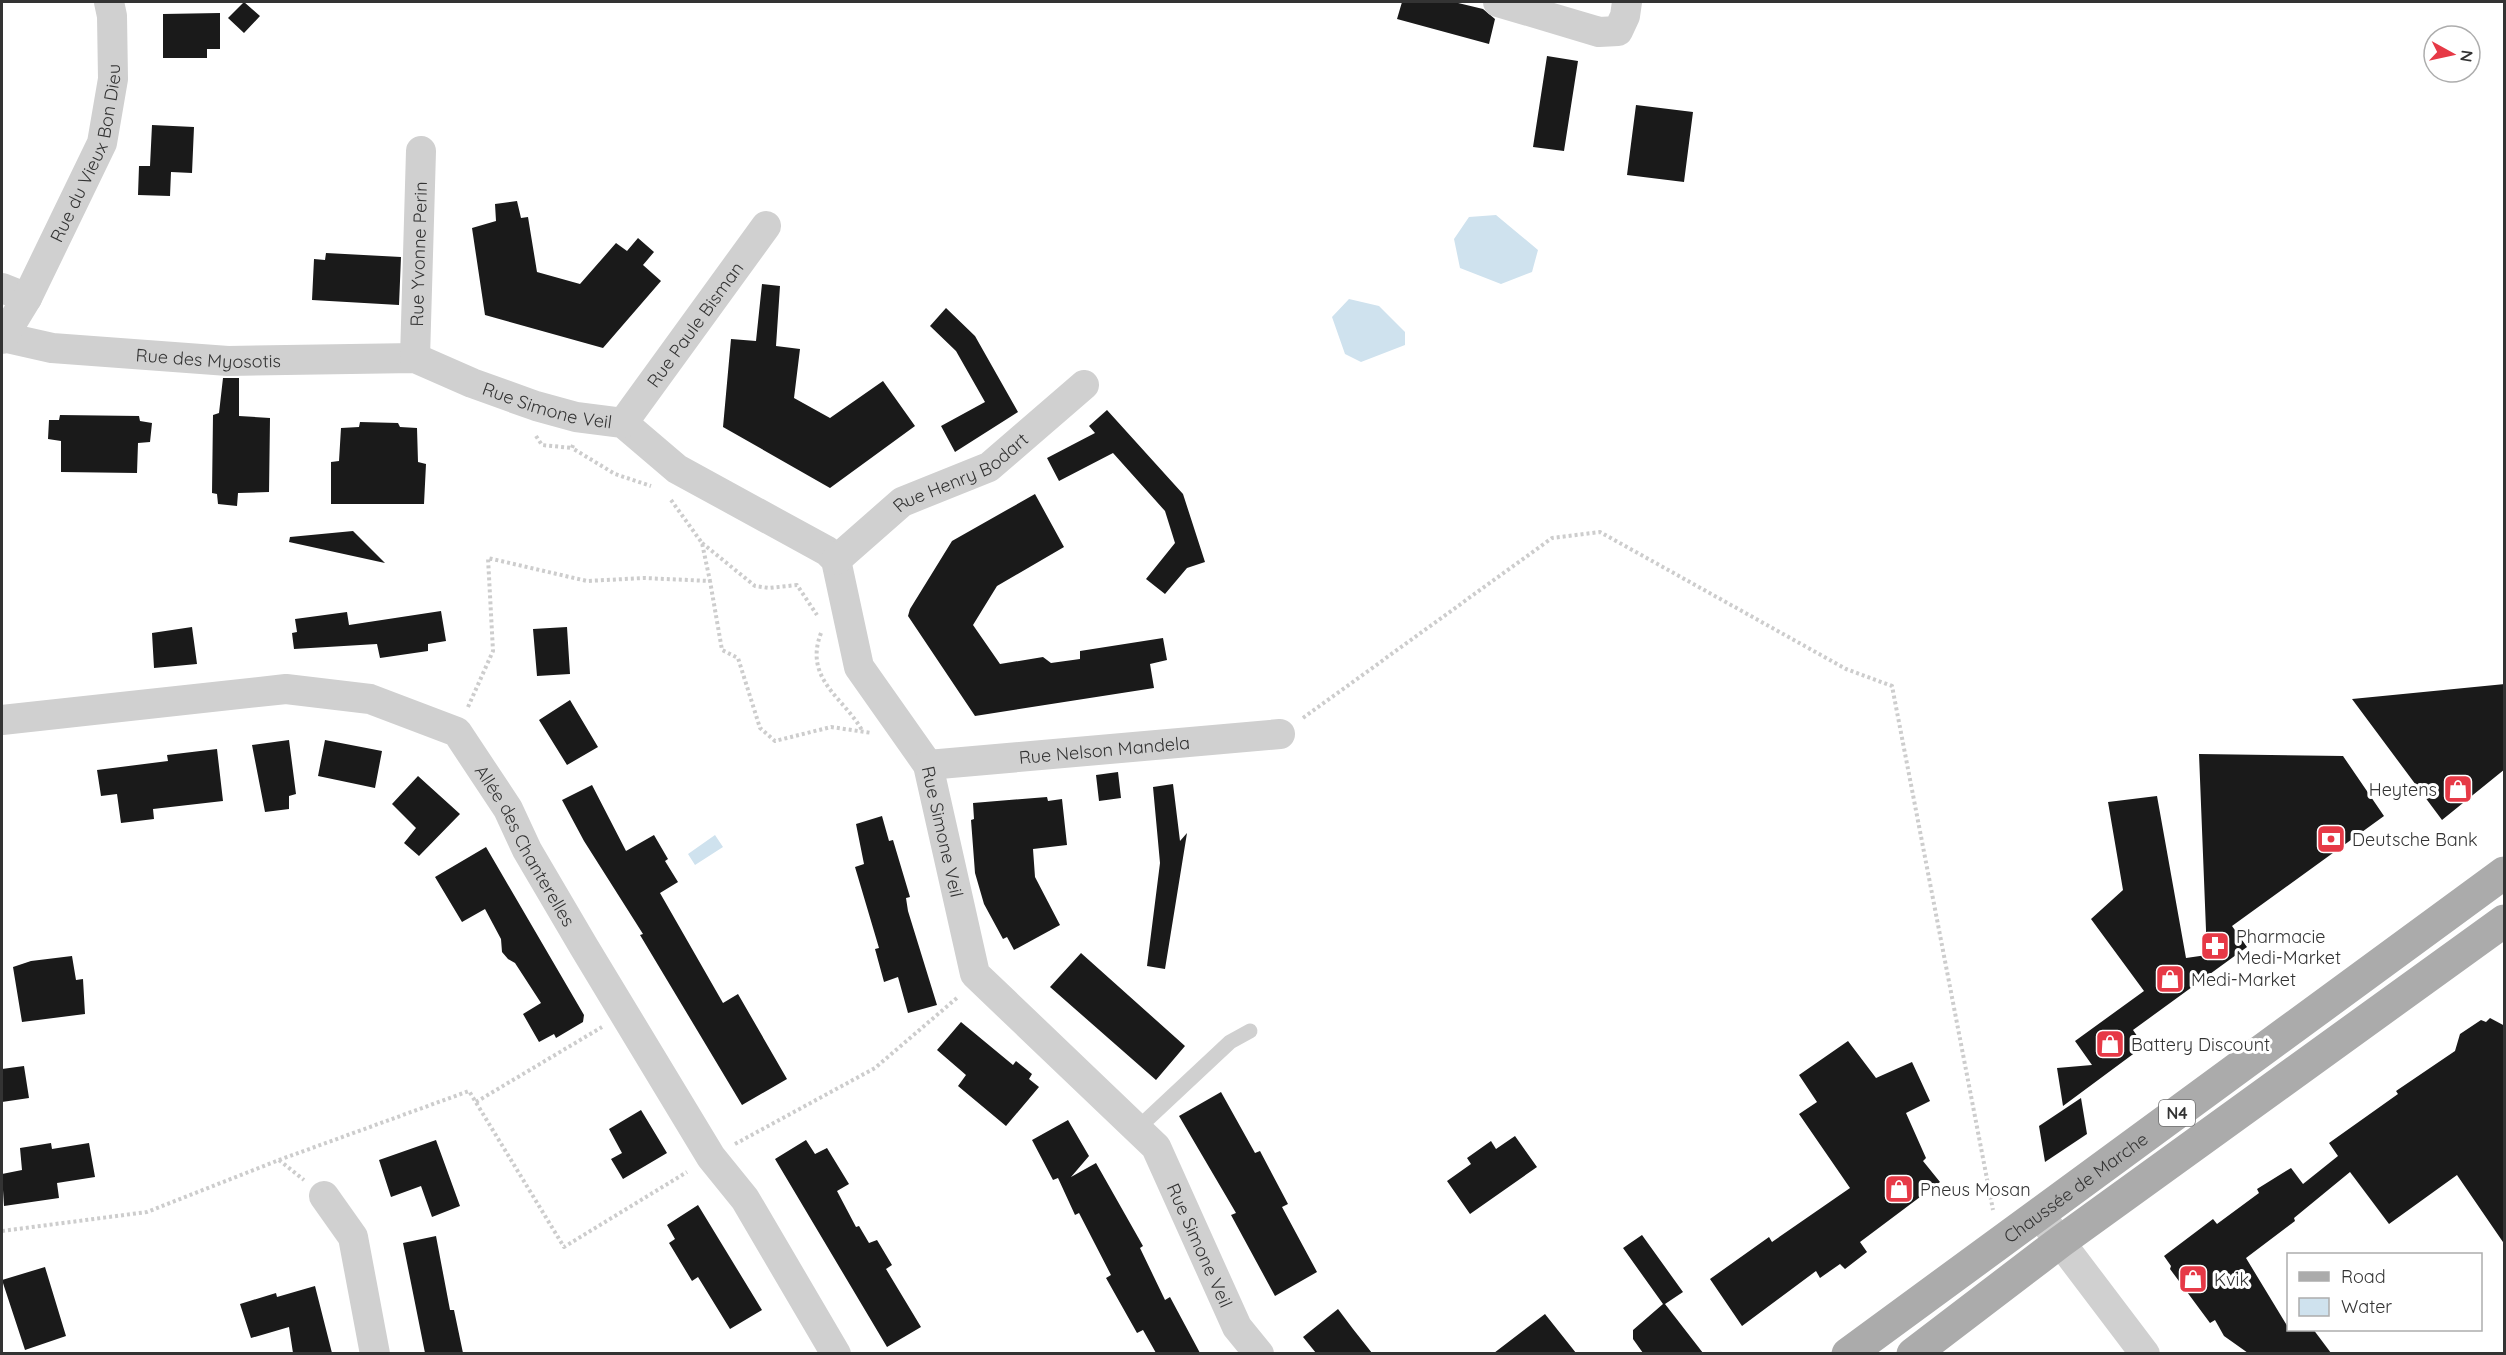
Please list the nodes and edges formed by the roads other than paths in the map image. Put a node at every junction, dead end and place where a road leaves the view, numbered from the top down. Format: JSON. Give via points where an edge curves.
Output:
{"nodes":[{"id":1,"x":109,"y":2,"type":"edge"},
{"id":2,"x":1498,"y":2,"type":"edge"},
{"id":3,"x":1627,"y":2,"type":"edge"},
{"id":4,"x":422,"y":151,"type":"dead end"},
{"id":5,"x":766,"y":226,"type":"dead end"},
{"id":6,"x":14,"y":293,"type":"edge"},
{"id":7,"x":2,"y":338,"type":"edge"},
{"id":8,"x":415,"y":358,"type":"junction"},
{"id":9,"x":1084,"y":385,"type":"dead end"},
{"id":10,"x":623,"y":423,"type":"junction"},
{"id":11,"x":836,"y":560,"type":"junction"},
{"id":12,"x":2,"y":720,"type":"edge"},
{"id":13,"x":1280,"y":734,"type":"road end"},
{"id":14,"x":922,"y":756,"type":"junction"},
{"id":15,"x":2505,"y":873,"type":"edge"},
{"id":16,"x":2505,"y":921,"type":"edge"},
{"id":17,"x":1250,"y":1031,"type":"dead end"},
{"id":18,"x":1137,"y":1129,"type":"junction"},
{"id":19,"x":324,"y":1196,"type":"dead end"},
{"id":20,"x":2039,"y":1214,"type":"junction"},
{"id":21,"x":2060,"y":1242,"type":"junction"},
{"id":22,"x":375,"y":1353,"type":"edge"},
{"id":23,"x":836,"y":1353,"type":"edge"},
{"id":24,"x":1259,"y":1353,"type":"edge"},
{"id":25,"x":1848,"y":1353,"type":"edge"},
{"id":26,"x":1913,"y":1353,"type":"edge"},
{"id":27,"x":2145,"y":1353,"type":"edge"}],
"edges":[{"from":1,"to":6,"type":"street","name":"Rue du Vieux Bon Dieu","via":[[113,79],[102,143]]},
{"from":2,"to":3,"type":"street","via":[[1599,32],[1618,31]]},
{"from":4,"to":8,"type":"street","name":"Rue Yvonne Perin"},
{"from":5,"to":10,"type":"street","name":"Rue Paule Bisman"},
{"from":6,"to":7,"type":"street","name":"Rue du Vieux Bon Dieu"},
{"from":7,"to":8,"type":"street","name":"Rue des Myosotis","via":[[52,348],[228,361]]},
{"from":8,"to":10,"type":"street","name":"Rue Simone Veil","via":[[483,387],[576,417]]},
{"from":9,"to":11,"type":"street","name":"Rue Henry Bodart","via":[[989,467],[902,501]]},
{"from":10,"to":11,"type":"street","name":"Rue Simone Veil","via":[[677,469],[827,551]]},
{"from":11,"to":14,"type":"street","name":"Rue Simone Veil","via":[[860,667]]},
{"from":12,"to":23,"type":"street","name":"Allée des Chanterelles","via":[[285,688],[370,699],[457,732],[508,809],[527,850],[711,1157],[745,1199]]},
{"from":13,"to":14,"type":"street","name":"Rue Nelson Mandela"},
{"from":14,"to":18,"type":"street","name":"Rue Simone Veil","via":[[975,974]]},
{"from":15,"to":20,"type":"main road","name":"Chaussée de Marche","number":"N4"},
{"from":16,"to":21,"type":"main road","name":"Chaussée de Marche","number":"N4"},
{"from":17,"to":18,"type":"lane","via":[[1230,1042]]},
{"from":18,"to":24,"type":"street","name":"Rue Simone Veil","via":[[1156,1147],[1237,1326]]},
{"from":19,"to":22,"type":"street","via":[[353,1237]]},
{"from":20,"to":21,"type":"street"},
{"from":20,"to":25,"type":"main road","name":"Chaussée de Marche","number":"N4"},
{"from":21,"to":26,"type":"main road","name":"Chaussée de Marche","number":"N4"},
{"from":21,"to":27,"type":"street"}]}
